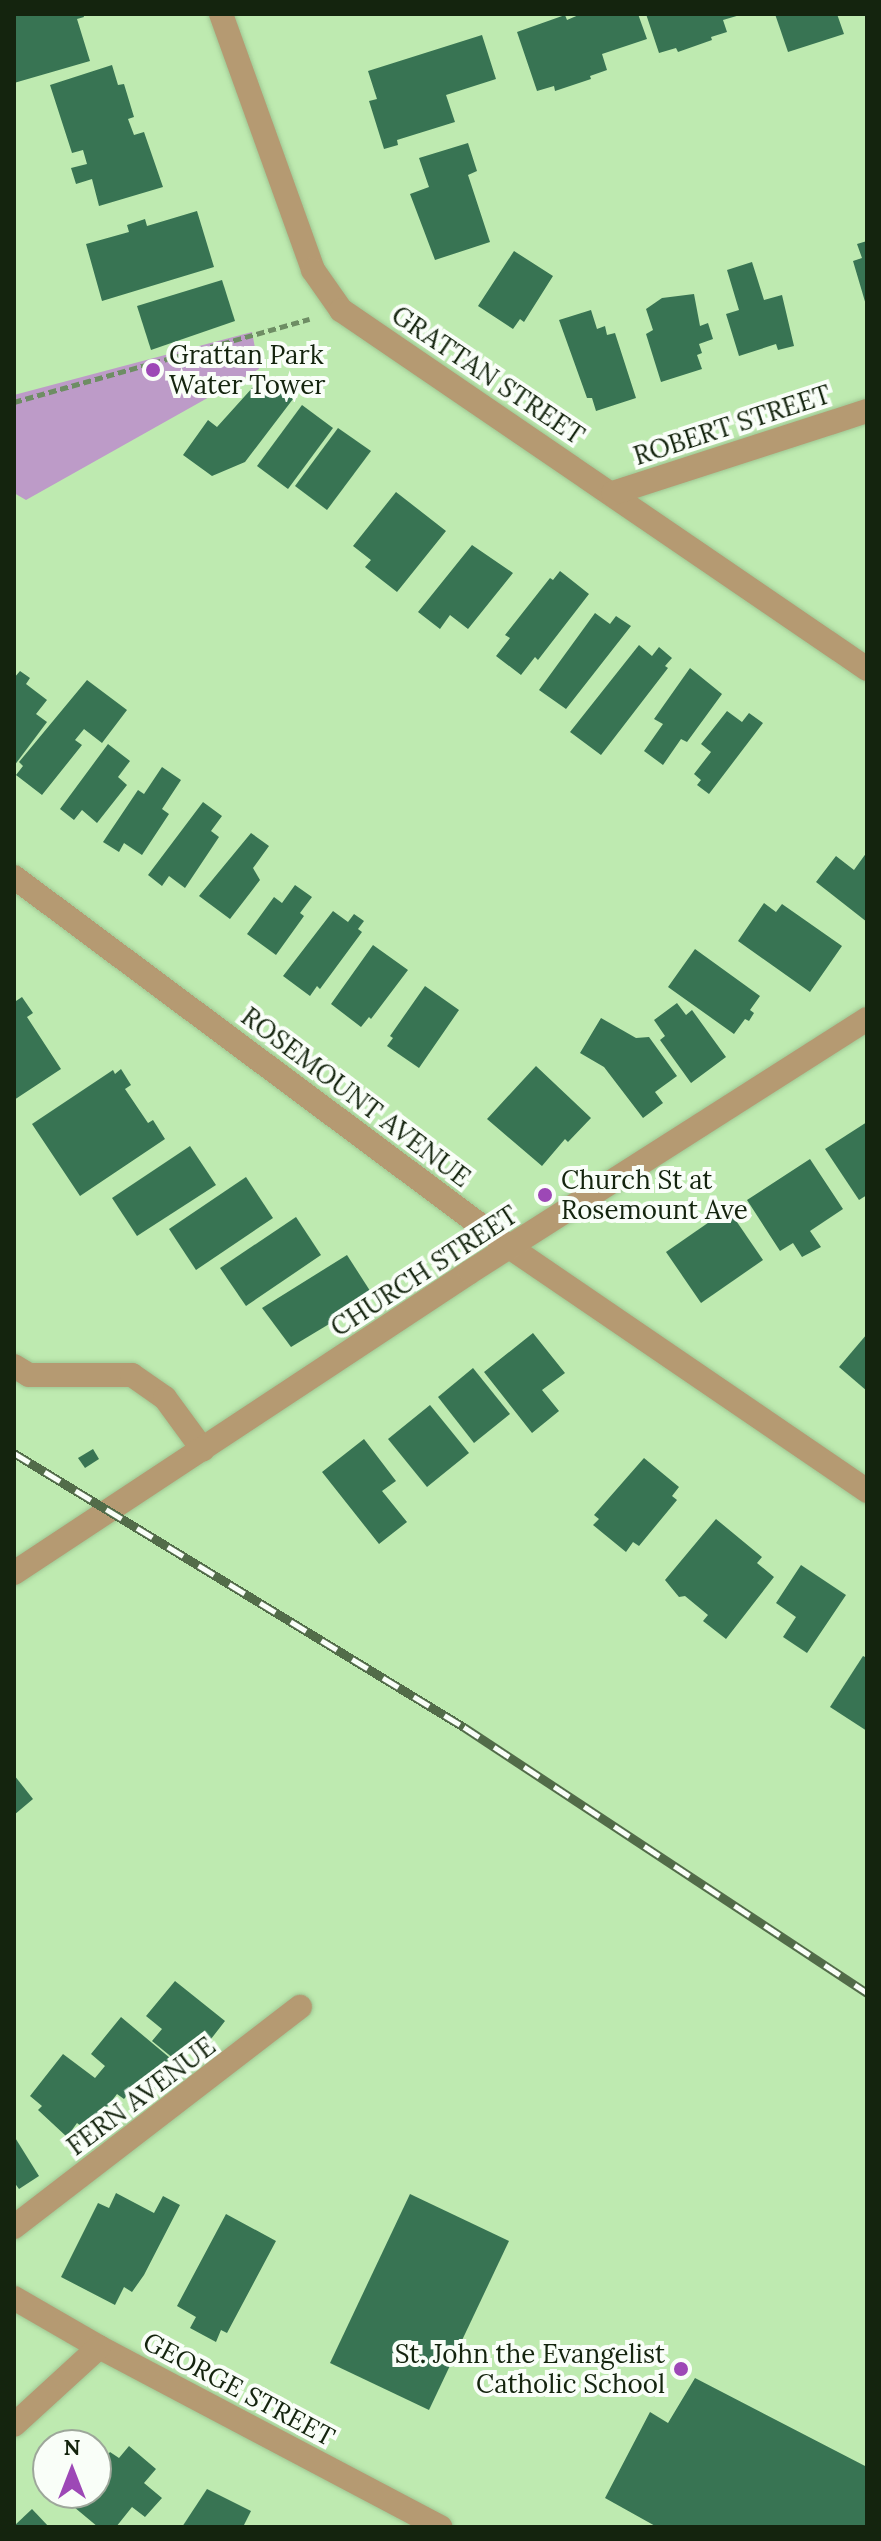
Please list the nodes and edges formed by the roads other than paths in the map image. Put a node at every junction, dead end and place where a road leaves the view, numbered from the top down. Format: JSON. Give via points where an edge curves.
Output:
{"nodes":[{"id":1,"x":221,"y":14,"type":"edge"},
{"id":2,"x":867,"y":411,"type":"edge"},
{"id":3,"x":613,"y":493,"type":"junction"},
{"id":4,"x":867,"y":669,"type":"edge"},
{"id":5,"x":14,"y":877,"type":"edge"},
{"id":6,"x":867,"y":1019,"type":"edge"},
{"id":7,"x":511,"y":1248,"type":"junction"},
{"id":8,"x":14,"y":1366,"type":"edge"},
{"id":9,"x":203,"y":1450,"type":"junction"},
{"id":10,"x":867,"y":1491,"type":"edge"},
{"id":11,"x":14,"y":1573,"type":"edge"},
{"id":12,"x":300,"y":2007,"type":"dead end"},
{"id":13,"x":14,"y":2227,"type":"edge"},
{"id":14,"x":14,"y":2298,"type":"edge"},
{"id":15,"x":99,"y":2347,"type":"junction"},
{"id":16,"x":14,"y":2425,"type":"edge"},
{"id":17,"x":440,"y":2527,"type":"edge"}],
"edges":[{"from":1,"to":3,"type":"street","name":"GRATTAN STREET","via":[[313,270],[341,310]]},
{"from":2,"to":3,"type":"street","name":"ROBERT STREET"},
{"from":3,"to":4,"type":"street","name":"GRATTAN STREET"},
{"from":5,"to":7,"type":"street","name":"ROSEMOUNT AVENUE"},
{"from":6,"to":7,"type":"street","name":"CHURCH STREET"},
{"from":7,"to":9,"type":"street","name":"CHURCH STREET"},
{"from":7,"to":10,"type":"street","name":"ROSEMOUNT AVENUE"},
{"from":8,"to":9,"type":"street","via":[[29,1375],[132,1375],[165,1398]]},
{"from":9,"to":11,"type":"street","name":"CHURCH STREET"},
{"from":12,"to":13,"type":"street","name":"FERN AVENUE"},
{"from":14,"to":15,"type":"street","name":"GEORGE STREET"},
{"from":15,"to":16,"type":"street"},
{"from":15,"to":17,"type":"street","name":"GEORGE STREET"}]}
